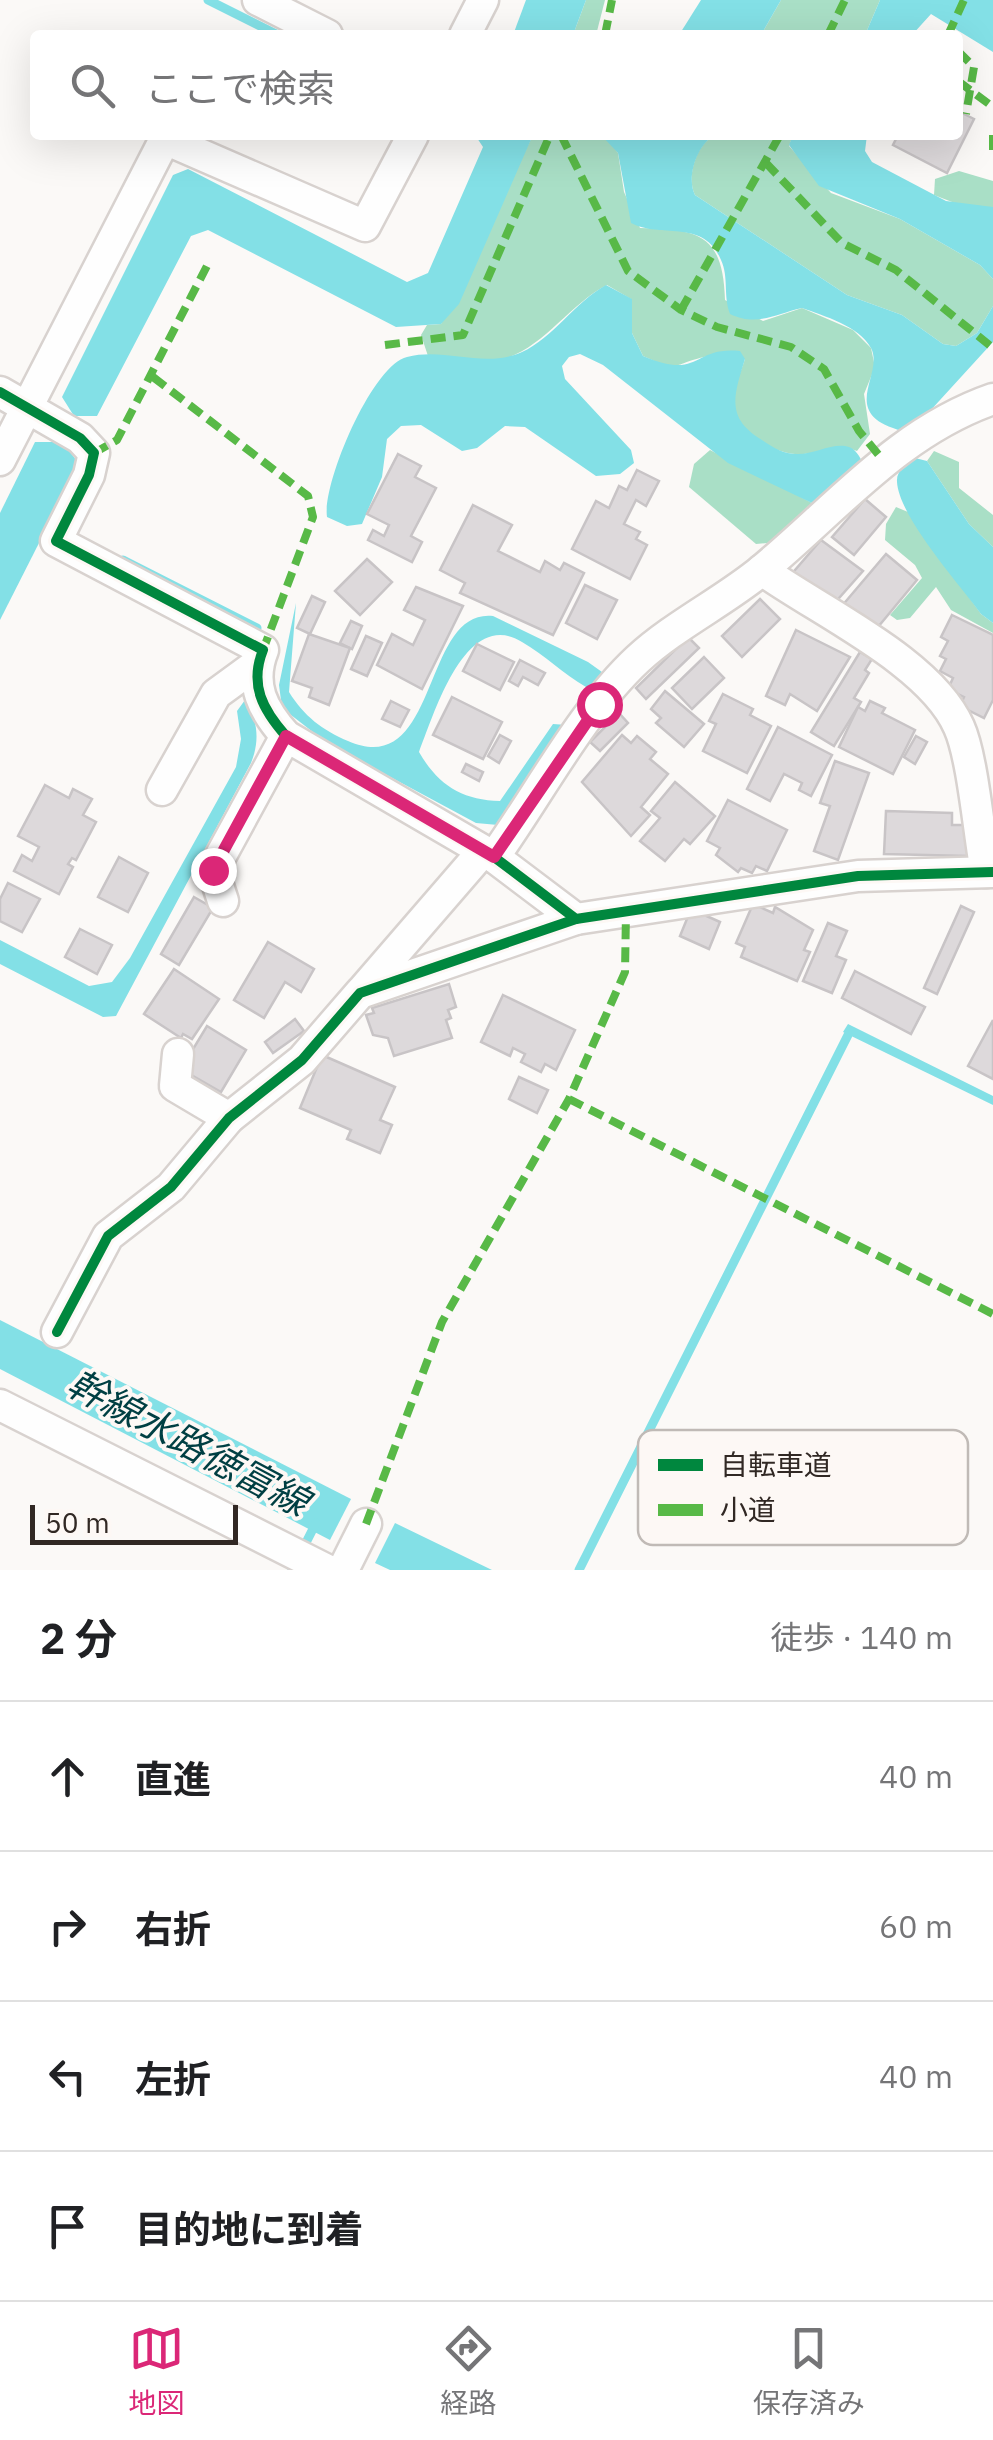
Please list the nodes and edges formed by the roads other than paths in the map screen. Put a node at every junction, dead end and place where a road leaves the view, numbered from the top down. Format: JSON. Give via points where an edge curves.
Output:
{"nodes":[{"id":1,"x":258,"y":0,"type":"edge"},
{"id":2,"x":483,"y":0,"type":"edge"},
{"id":3,"x":317,"y":30,"type":"edge"},
{"id":4,"x":468,"y":30,"type":"edge"},
{"id":5,"x":164,"y":140,"type":"edge"},
{"id":6,"x":170,"y":140,"type":"edge"},
{"id":7,"x":410,"y":140,"type":"edge"},
{"id":8,"x":14,"y":399,"type":"edge"},
{"id":9,"x":993,"y":399,"type":"edge"},
{"id":10,"x":0,"y":460,"type":"edge"},
{"id":11,"x":762,"y":570,"type":"junction"},
{"id":12,"x":258,"y":664,"type":"junction"},
{"id":13,"x":286,"y":736,"type":"junction"},
{"id":14,"x":162,"y":790,"type":"dead end"},
{"id":15,"x":489,"y":854,"type":"junction"},
{"id":16,"x":989,"y":872,"type":"edge"},
{"id":17,"x":224,"y":902,"type":"dead end"},
{"id":18,"x":576,"y":919,"type":"junction"},
{"id":19,"x":360,"y":993,"type":"junction"},
{"id":20,"x":178,"y":1054,"type":"dead end"},
{"id":21,"x":229,"y":1118,"type":"junction"},
{"id":22,"x":57,"y":1332,"type":"dead end"},
{"id":23,"x":0,"y":1405,"type":"edge"},
{"id":24,"x":341,"y":1555,"type":"edge"}],
"edges":[{"from":1,"to":3,"type":"street"},
{"from":2,"to":4,"type":"street"},
{"from":5,"to":8,"type":"street"},
{"from":6,"to":7,"type":"street","via":[[365,226]]},
{"from":8,"to":10,"type":"street"},
{"from":8,"to":12,"type":"street","via":[[94,453],[56,542],[263,650]]},
{"from":9,"to":11,"type":"street","via":[[882,458]]},
{"from":11,"to":15,"type":"street","via":[[638,659]]},
{"from":11,"to":16,"type":"street","via":[[936,692],[960,728]]},
{"from":12,"to":13,"type":"street","via":[[263,711]]},
{"from":12,"to":14,"type":"street","via":[[216,694]]},
{"from":13,"to":15,"type":"street"},
{"from":13,"to":17,"type":"street","via":[[213,870]]},
{"from":15,"to":18,"type":"street"},
{"from":15,"to":19,"type":"street"},
{"from":16,"to":18,"type":"street","via":[[858,876]]},
{"from":18,"to":19,"type":"street"},
{"from":19,"to":21,"type":"street","via":[[302,1060]]},
{"from":20,"to":21,"type":"street","via":[[175,1086]]},
{"from":21,"to":22,"type":"street","via":[[170,1187],[108,1236]]},
{"from":23,"to":24,"type":"street","via":[[284,1548]]}]}
